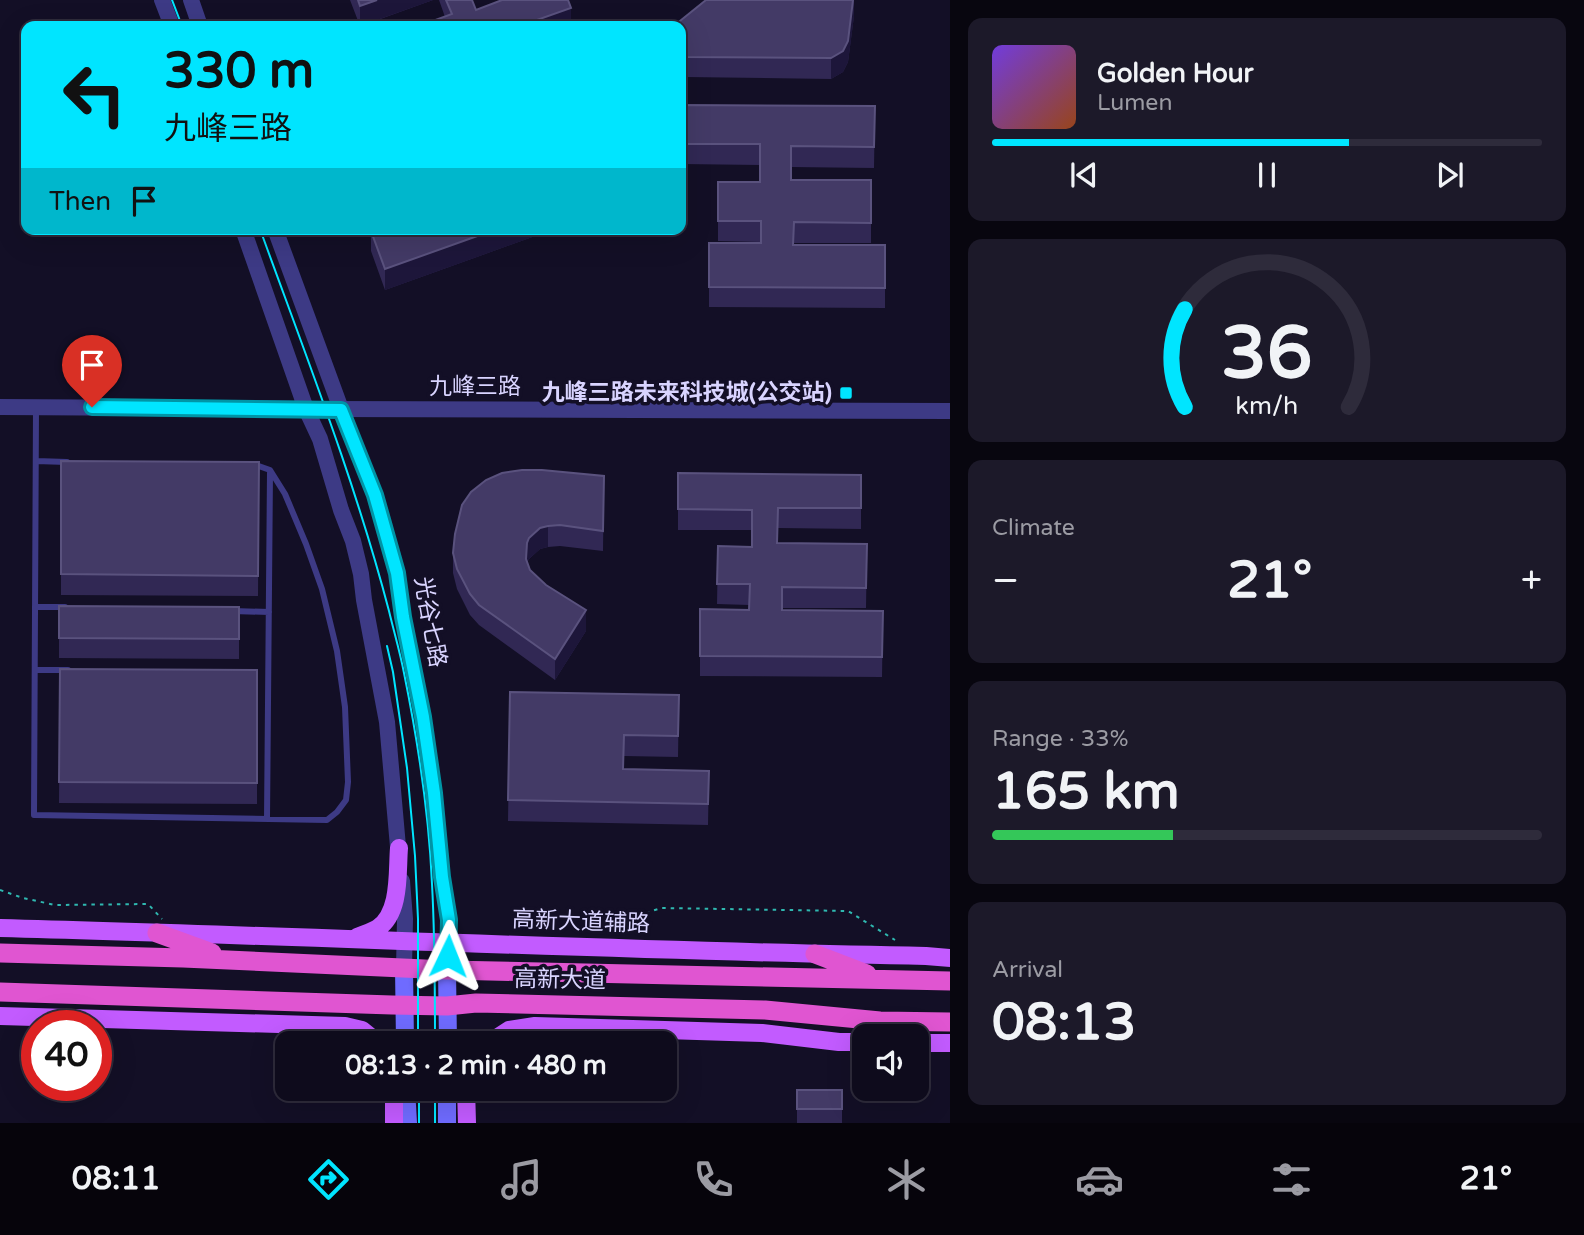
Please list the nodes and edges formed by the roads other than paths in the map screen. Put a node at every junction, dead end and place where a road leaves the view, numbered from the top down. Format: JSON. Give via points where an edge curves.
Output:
{"nodes":[{"id":1,"x":162,"y":0,"type":"edge"},
{"id":2,"x":191,"y":0,"type":"edge"},
{"id":3,"x":170,"y":21,"type":"edge"},
{"id":4,"x":198,"y":21,"type":"edge"},
{"id":5,"x":245,"y":235,"type":"edge"},
{"id":6,"x":277,"y":235,"type":"edge"},
{"id":7,"x":0,"y":407,"type":"edge"},
{"id":8,"x":36,"y":407,"type":"junction"},
{"id":9,"x":306,"y":409,"type":"junction"},
{"id":10,"x":341,"y":410,"type":"junction"},
{"id":11,"x":950,"y":411,"type":"edge"},
{"id":12,"x":36,"y":461,"type":"junction"},
{"id":13,"x":76,"y":462,"type":"edge"},
{"id":14,"x":251,"y":464,"type":"edge"},
{"id":15,"x":270,"y":470,"type":"junction"},
{"id":16,"x":35,"y":607,"type":"junction"},
{"id":17,"x":76,"y":608,"type":"edge"},
{"id":18,"x":228,"y":611,"type":"edge"},
{"id":19,"x":269,"y":611,"type":"junction"},
{"id":20,"x":35,"y":670,"type":"junction"},
{"id":21,"x":76,"y":670,"type":"edge"},
{"id":22,"x":255,"y":672,"type":"edge"},
{"id":23,"x":268,"y":672,"type":"junction"},
{"id":24,"x":267,"y":819,"type":"junction"},
{"id":25,"x":398,"y":848,"type":"junction"},
{"id":26,"x":0,"y":928,"type":"edge"},
{"id":27,"x":166,"y":933,"type":"junction"},
{"id":28,"x":353,"y":939,"type":"junction"},
{"id":29,"x":404,"y":941,"type":"junction"},
{"id":30,"x":448,"y":942,"type":"junction"},
{"id":31,"x":950,"y":948,"type":"edge"},
{"id":32,"x":0,"y":953,"type":"edge"},
{"id":33,"x":815,"y":954,"type":"junction"},
{"id":34,"x":926,"y":956,"type":"junction"},
{"id":35,"x":950,"y":958,"type":"edge"},
{"id":36,"x":230,"y":960,"type":"junction"},
{"id":37,"x":404,"y":968,"type":"junction"},
{"id":38,"x":447,"y":970,"type":"junction"},
{"id":39,"x":589,"y":973,"type":"junction"},
{"id":40,"x":881,"y":980,"type":"junction"},
{"id":41,"x":950,"y":981,"type":"edge"},
{"id":42,"x":0,"y":992,"type":"edge"},
{"id":43,"x":85,"y":995,"type":"junction"},
{"id":44,"x":289,"y":1001,"type":"junction"},
{"id":45,"x":404,"y":1004,"type":"junction"},
{"id":46,"x":447,"y":1006,"type":"junction"},
{"id":47,"x":588,"y":1006,"type":"junction"},
{"id":48,"x":4,"y":1016,"type":"edge"},
{"id":49,"x":920,"y":1022,"type":"junction"},
{"id":50,"x":950,"y":1022,"type":"edge"},
{"id":51,"x":915,"y":1024,"type":"edge"},
{"id":52,"x":362,"y":1030,"type":"joint"},
{"id":53,"x":405,"y":1031,"type":"edge"},
{"id":54,"x":448,"y":1031,"type":"edge"},
{"id":55,"x":507,"y":1031,"type":"edge"},
{"id":56,"x":852,"y":1042,"type":"edge"},
{"id":57,"x":929,"y":1043,"type":"edge"},
{"id":58,"x":950,"y":1043,"type":"edge"},
{"id":59,"x":394,"y":1101,"type":"edge"},
{"id":60,"x":407,"y":1101,"type":"edge"},
{"id":61,"x":447,"y":1101,"type":"edge"},
{"id":62,"x":461,"y":1101,"type":"edge"},
{"id":63,"x":466,"y":1101,"type":"edge"},
{"id":64,"x":394,"y":1123,"type":"edge"},
{"id":65,"x":408,"y":1123,"type":"edge"},
{"id":66,"x":447,"y":1123,"type":"edge"},
{"id":67,"x":454,"y":1123,"type":"edge"},
{"id":68,"x":467,"y":1123,"type":"edge"}],
"edges":[{"from":1,"to":3,"type":"street"},
{"from":2,"to":4,"type":"street"},
{"from":5,"to":9,"type":"street"},
{"from":6,"to":10,"type":"street","name":"光谷七路"},
{"from":7,"to":8,"type":"street","name":"九峰三路"},
{"from":8,"to":9,"type":"street","name":"九峰三路"},
{"from":8,"to":12,"type":"lane"},
{"from":9,"to":10,"type":"street","name":"九峰三路"},
{"from":9,"to":25,"type":"street","via":[[320,439],[361,574],[387,722]]},
{"from":10,"to":11,"type":"street","name":"九峰三路"},
{"from":10,"to":30,"type":"street","name":"光谷七路","via":[[375,495],[397,573],[434,793]]},
{"from":12,"to":13,"type":"lane"},
{"from":12,"to":16,"type":"lane"},
{"from":14,"to":15,"type":"lane"},
{"from":15,"to":19,"type":"lane"},
{"from":15,"to":24,"type":"lane","via":[[285,494],[322,589],[345,707],[348,782],[346,800],[327,820]]},
{"from":16,"to":17,"type":"lane"},
{"from":16,"to":20,"type":"lane"},
{"from":18,"to":19,"type":"lane"},
{"from":19,"to":23,"type":"lane"},
{"from":20,"to":21,"type":"lane"},
{"from":20,"to":24,"type":"lane","via":[[34,815]]},
{"from":22,"to":23,"type":"lane"},
{"from":23,"to":24,"type":"lane"},
{"from":25,"to":28,"type":"main road","via":[[390,915],[378,928]]},
{"from":25,"to":29,"type":"street"},
{"from":26,"to":27,"type":"main road","name":"高新大道辅路"},
{"from":27,"to":28,"type":"main road","name":"高新大道辅路"},
{"from":27,"to":36,"type":"highway"},
{"from":28,"to":29,"type":"main road","name":"高新大道辅路"},
{"from":29,"to":30,"type":"main road","name":"高新大道辅路"},
{"from":29,"to":37,"type":"street"},
{"from":30,"to":33,"type":"main road","name":"高新大道辅路"},
{"from":30,"to":38,"type":"street","name":"光谷七路"},
{"from":31,"to":34,"type":"main road"},
{"from":32,"to":36,"type":"highway","name":"高新大道"},
{"from":33,"to":34,"type":"main road","name":"高新大道辅路"},
{"from":33,"to":40,"type":"highway"},
{"from":34,"to":35,"type":"main road","name":"高新大道辅路"},
{"from":36,"to":37,"type":"highway","name":"高新大道"},
{"from":37,"to":38,"type":"highway","name":"高新大道"},
{"from":37,"to":45,"type":"main road"},
{"from":38,"to":39,"type":"highway","name":"高新大道"},
{"from":38,"to":46,"type":"main road","name":"光谷七路"},
{"from":39,"to":40,"type":"highway","name":"高新大道"},
{"from":39,"to":47,"type":"highway"},
{"from":40,"to":41,"type":"highway","name":"高新大道"},
{"from":42,"to":43,"type":"highway","name":"高新大道"},
{"from":43,"to":44,"type":"highway","name":"高新大道"},
{"from":43,"to":48,"type":"main road"},
{"from":44,"to":45,"type":"highway","name":"高新大道"},
{"from":44,"to":52,"type":"main road","via":[[334,1012]]},
{"from":45,"to":46,"type":"highway","name":"高新大道"},
{"from":45,"to":53,"type":"main road"},
{"from":46,"to":47,"type":"highway","name":"高新大道"},
{"from":46,"to":54,"type":"main road","name":"光谷七路"},
{"from":47,"to":49,"type":"highway","name":"高新大道","via":[[765,1010]]},
{"from":48,"to":52,"type":"main road"},
{"from":49,"to":50,"type":"highway","name":"高新大道"},
{"from":49,"to":51,"type":"main road"},
{"from":55,"to":56,"type":"main road","via":[[535,1026],[762,1033]]},
{"from":57,"to":58,"type":"main road"},
{"from":59,"to":64,"type":"main road"},
{"from":60,"to":65,"type":"main road"},
{"from":61,"to":66,"type":"main road"},
{"from":62,"to":67,"type":"street"},
{"from":63,"to":68,"type":"main road"}]}
